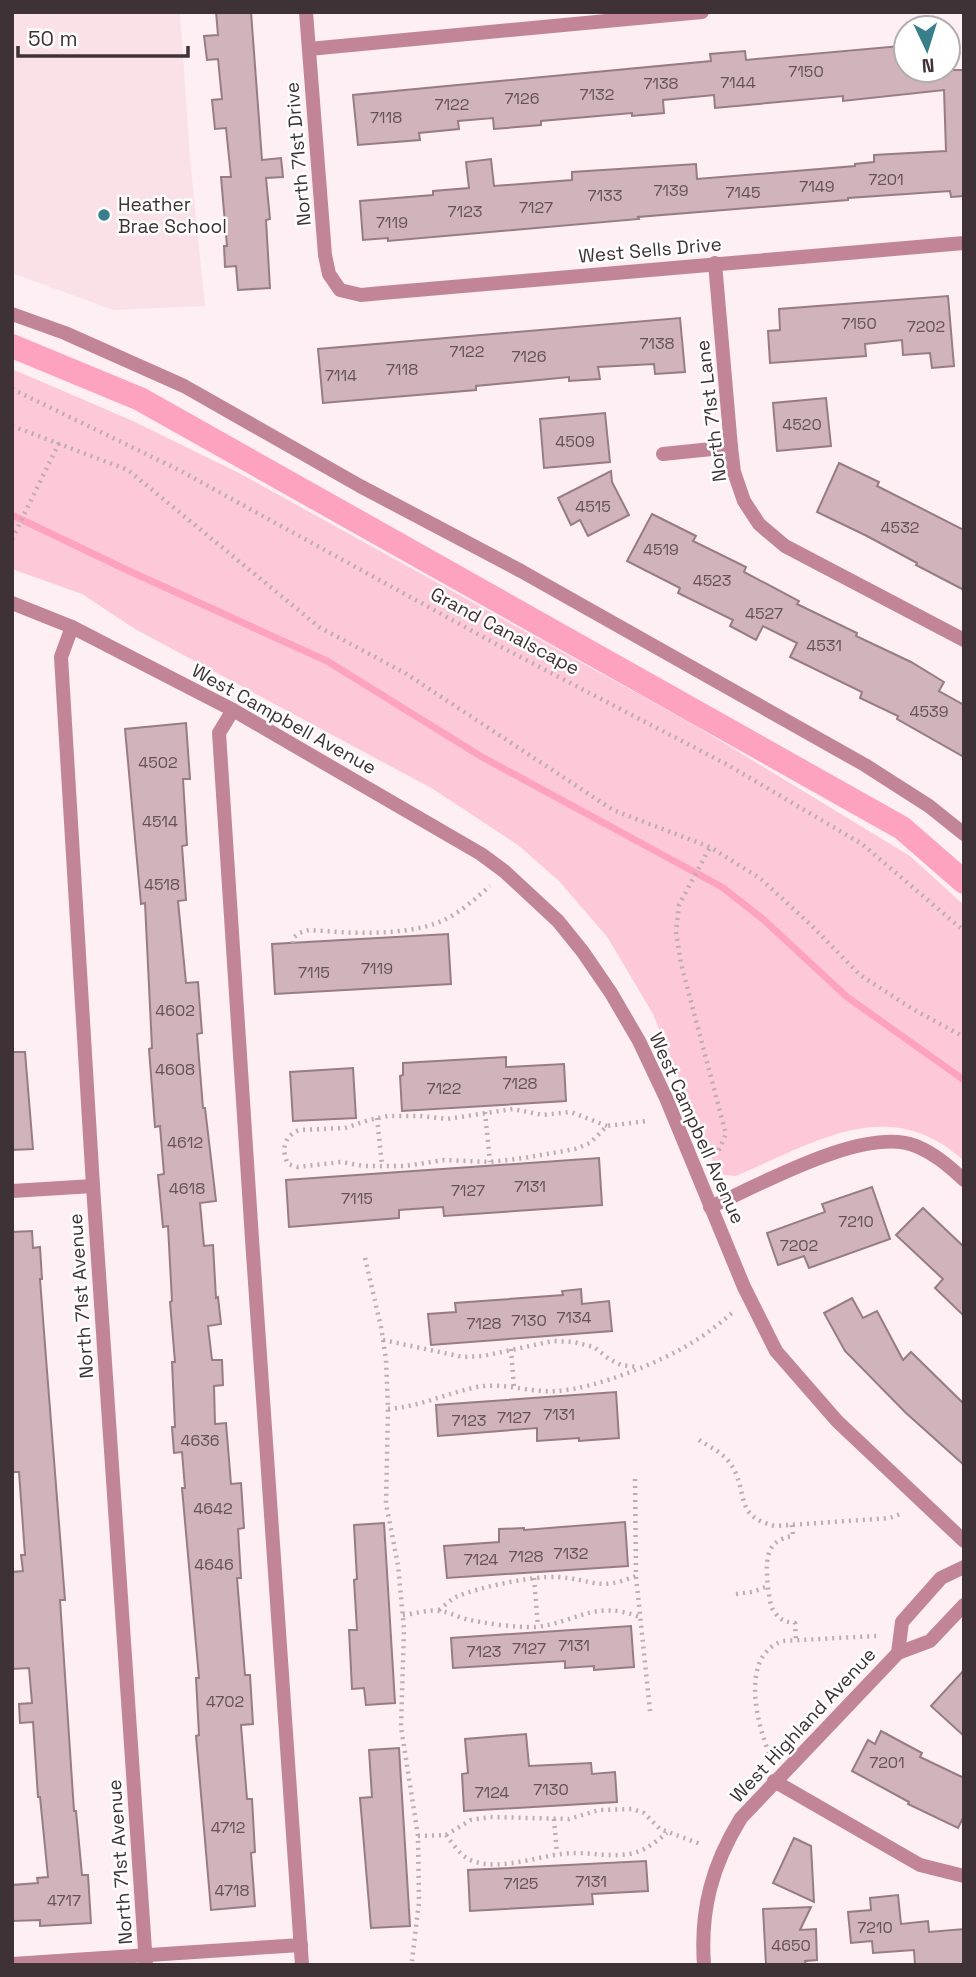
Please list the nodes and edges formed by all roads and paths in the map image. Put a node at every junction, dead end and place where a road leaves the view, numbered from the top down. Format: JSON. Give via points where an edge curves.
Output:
{"nodes":[{"id":1,"x":306,"y":12,"type":"edge"},
{"id":2,"x":702,"y":12,"type":"edge"},
{"id":3,"x":309,"y":49,"type":"junction"},
{"id":4,"x":964,"y":243,"type":"edge"},
{"id":5,"x":715,"y":263,"type":"junction"},
{"id":6,"x":340,"y":290,"type":"joint"},
{"id":7,"x":12,"y":314,"type":"edge"},
{"id":8,"x":12,"y":389,"type":"edge"},
{"id":9,"x":12,"y":426,"type":"edge"},
{"id":10,"x":59,"y":443,"type":"junction"},
{"id":11,"x":731,"y":447,"type":"junction"},
{"id":12,"x":663,"y":454,"type":"dead end"},
{"id":13,"x":12,"y":539,"type":"edge"},
{"id":14,"x":12,"y":603,"type":"edge"},
{"id":15,"x":72,"y":627,"type":"junction"},
{"id":16,"x":964,"y":640,"type":"edge"},
{"id":17,"x":233,"y":709,"type":"junction"},
{"id":18,"x":964,"y":834,"type":"edge"},
{"id":19,"x":710,"y":847,"type":"junction"},
{"id":20,"x":490,"y":886,"type":"dead end"},
{"id":21,"x":964,"y":931,"type":"edge"},
{"id":22,"x":293,"y":943,"type":"dead end"},
{"id":23,"x":964,"y":1037,"type":"edge"},
{"id":24,"x":485,"y":1112,"type":"junction"},
{"id":25,"x":377,"y":1118,"type":"junction"},
{"id":26,"x":647,"y":1121,"type":"dead end"},
{"id":27,"x":607,"y":1126,"type":"junction"},
{"id":28,"x":490,"y":1162,"type":"junction"},
{"id":29,"x":694,"y":1164,"type":"junction"},
{"id":30,"x":382,"y":1166,"type":"junction"},
{"id":31,"x":964,"y":1180,"type":"edge"},
{"id":32,"x":93,"y":1186,"type":"junction"},
{"id":33,"x":12,"y":1191,"type":"edge"},
{"id":34,"x":710,"y":1207,"type":"junction"},
{"id":35,"x":365,"y":1258,"type":"dead end"},
{"id":36,"x":732,"y":1313,"type":"dead end"},
{"id":37,"x":383,"y":1340,"type":"junction"},
{"id":38,"x":511,"y":1349,"type":"junction"},
{"id":39,"x":640,"y":1367,"type":"junction"},
{"id":40,"x":514,"y":1388,"type":"junction"},
{"id":41,"x":388,"y":1409,"type":"junction"},
{"id":42,"x":699,"y":1440,"type":"dead end"},
{"id":43,"x":635,"y":1479,"type":"dead end"},
{"id":44,"x":903,"y":1513,"type":"dead end"},
{"id":45,"x":792,"y":1525,"type":"junction"},
{"id":46,"x":964,"y":1541,"type":"edge"},
{"id":47,"x":964,"y":1567,"type":"edge"},
{"id":48,"x":636,"y":1576,"type":"junction"},
{"id":49,"x":534,"y":1578,"type":"junction"},
{"id":50,"x":768,"y":1586,"type":"junction"},
{"id":51,"x":736,"y":1594,"type":"dead end"},
{"id":52,"x":964,"y":1605,"type":"edge"},
{"id":53,"x":438,"y":1610,"type":"junction"},
{"id":54,"x":403,"y":1615,"type":"junction"},
{"id":55,"x":639,"y":1617,"type":"junction"},
{"id":56,"x":537,"y":1626,"type":"junction"},
{"id":57,"x":876,"y":1636,"type":"dead end"},
{"id":58,"x":796,"y":1641,"type":"junction"},
{"id":59,"x":898,"y":1653,"type":"junction"},
{"id":60,"x":649,"y":1711,"type":"dead end"},
{"id":61,"x":769,"y":1753,"type":"dead end"},
{"id":62,"x":774,"y":1781,"type":"junction"},
{"id":63,"x":554,"y":1819,"type":"junction"},
{"id":64,"x":668,"y":1833,"type":"junction"},
{"id":65,"x":446,"y":1835,"type":"junction"},
{"id":66,"x":418,"y":1836,"type":"junction"},
{"id":67,"x":703,"y":1845,"type":"dead end"},
{"id":68,"x":557,"y":1854,"type":"junction"},
{"id":69,"x":964,"y":1876,"type":"edge"},
{"id":70,"x":301,"y":1945,"type":"junction"},
{"id":71,"x":146,"y":1961,"type":"edge"},
{"id":72,"x":412,"y":1961,"type":"dead end"},
{"id":73,"x":12,"y":1964,"type":"edge"},
{"id":74,"x":302,"y":1965,"type":"edge"},
{"id":75,"x":704,"y":1965,"type":"edge"}],
"edges":[{"from":1,"to":3,"type":"street","name":"North 71st Drive"},
{"from":2,"to":3,"type":"street"},
{"from":3,"to":6,"type":"street","name":"North 71st Drive","via":[[326,255],[329,274]]},
{"from":4,"to":5,"type":"street","name":"West Sells Drive"},
{"from":5,"to":6,"type":"street","name":"West Sells Drive","via":[[361,295]]},
{"from":5,"to":11,"type":"street","name":"North 71st Lane"},
{"from":7,"to":18,"type":"street","via":[[184,386],[865,765]]},
{"from":8,"to":21,"type":"path","name":"Grand Canalscape","via":[[179,470],[728,765],[862,844]]},
{"from":9,"to":10,"type":"path"},
{"from":10,"to":13,"type":"path"},
{"from":10,"to":19,"type":"path","via":[[128,470],[319,627],[405,673],[613,810]]},
{"from":11,"to":12,"type":"street"},
{"from":11,"to":16,"type":"street","name":"North 71st Lane","via":[[744,501],[759,524],[785,546]]},
{"from":14,"to":15,"type":"street","name":"West Campbell Avenue"},
{"from":15,"to":17,"type":"street","name":"West Campbell Avenue"},
{"from":15,"to":32,"type":"street","name":"North 71st Avenue","via":[[61,657]]},
{"from":17,"to":29,"type":"street","name":"West Campbell Avenue","via":[[481,854],[558,921],[639,1041]]},
{"from":17,"to":70,"type":"street","via":[[219,733]]},
{"from":19,"to":23,"type":"path","via":[[761,879],[860,975]]},
{"from":19,"to":29,"type":"path","via":[[679,905],[676,932],[726,1134],[718,1152]]},
{"from":20,"to":22,"type":"path","via":[[442,921],[385,932],[309,930],[299,933]]},
{"from":24,"to":25,"type":"path","via":[[447,1119]]},
{"from":24,"to":27,"type":"path","via":[[571,1112]]},
{"from":24,"to":28,"type":"path"},
{"from":25,"to":30,"type":"path"},
{"from":25,"to":30,"type":"path","via":[[345,1128],[299,1130],[286,1140],[283,1154],[288,1164],[298,1167],[341,1162]]},
{"from":26,"to":27,"type":"path"},
{"from":27,"to":28,"type":"path","via":[[590,1143],[575,1149]]},
{"from":28,"to":30,"type":"path","via":[[444,1160]]},
{"from":29,"to":34,"type":"street","name":"West Campbell Avenue"},
{"from":31,"to":34,"type":"street","via":[[942,1159],[914,1145],[883,1140],[833,1152]]},
{"from":32,"to":33,"type":"street"},
{"from":32,"to":71,"type":"street","name":"North 71st Avenue"},
{"from":34,"to":46,"type":"street","name":"West Campbell Avenue","via":[[776,1351],[837,1421]]},
{"from":35,"to":37,"type":"path"},
{"from":36,"to":39,"type":"path","via":[[692,1343]]},
{"from":37,"to":38,"type":"path","via":[[463,1357]]},
{"from":37,"to":41,"type":"path"},
{"from":38,"to":39,"type":"path","via":[[574,1342],[594,1346],[621,1365]]},
{"from":38,"to":40,"type":"path"},
{"from":39,"to":40,"type":"path","via":[[586,1387],[534,1392]]},
{"from":40,"to":41,"type":"path","via":[[477,1387]]},
{"from":41,"to":54,"type":"path","via":[[386,1504]]},
{"from":42,"to":45,"type":"path","via":[[728,1460],[750,1516],[775,1526]]},
{"from":43,"to":48,"type":"path"},
{"from":44,"to":45,"type":"path","via":[[890,1518]]},
{"from":45,"to":50,"type":"path","via":[[793,1536],[782,1537],[769,1553]]},
{"from":47,"to":59,"type":"street","name":"West Highland Avenue","via":[[941,1578],[902,1622]]},
{"from":48,"to":49,"type":"path","via":[[613,1585]]},
{"from":48,"to":55,"type":"path"},
{"from":49,"to":53,"type":"path","via":[[456,1597]]},
{"from":49,"to":56,"type":"path"},
{"from":50,"to":51,"type":"path"},
{"from":50,"to":58,"type":"path","via":[[777,1616],[795,1623]]},
{"from":52,"to":59,"type":"street","name":"West Highland Avenue","via":[[930,1641]]},
{"from":53,"to":54,"type":"path"},
{"from":53,"to":56,"type":"path","via":[[467,1619]]},
{"from":54,"to":66,"type":"path","via":[[401,1727]]},
{"from":55,"to":56,"type":"path","via":[[603,1609]]},
{"from":55,"to":60,"type":"path"},
{"from":57,"to":58,"type":"path"},
{"from":58,"to":61,"type":"path","via":[[771,1645],[757,1674],[756,1710]]},
{"from":59,"to":62,"type":"street","name":"West Highland Avenue"},
{"from":62,"to":69,"type":"street","via":[[920,1865]]},
{"from":62,"to":75,"type":"street","name":"West Highland Avenue","via":[[741,1818],[714,1870],[702,1944]]},
{"from":63,"to":64,"type":"path","via":[[633,1809]]},
{"from":63,"to":65,"type":"path","via":[[490,1817],[471,1820]]},
{"from":63,"to":68,"type":"path"},
{"from":64,"to":67,"type":"path"},
{"from":64,"to":68,"type":"path","via":[[642,1850],[622,1855]]},
{"from":65,"to":66,"type":"path"},
{"from":65,"to":68,"type":"path","via":[[472,1861],[520,1862]]},
{"from":66,"to":72,"type":"path","via":[[419,1902]]},
{"from":70,"to":71,"type":"street"},
{"from":70,"to":74,"type":"street"},
{"from":71,"to":73,"type":"street"}]}
